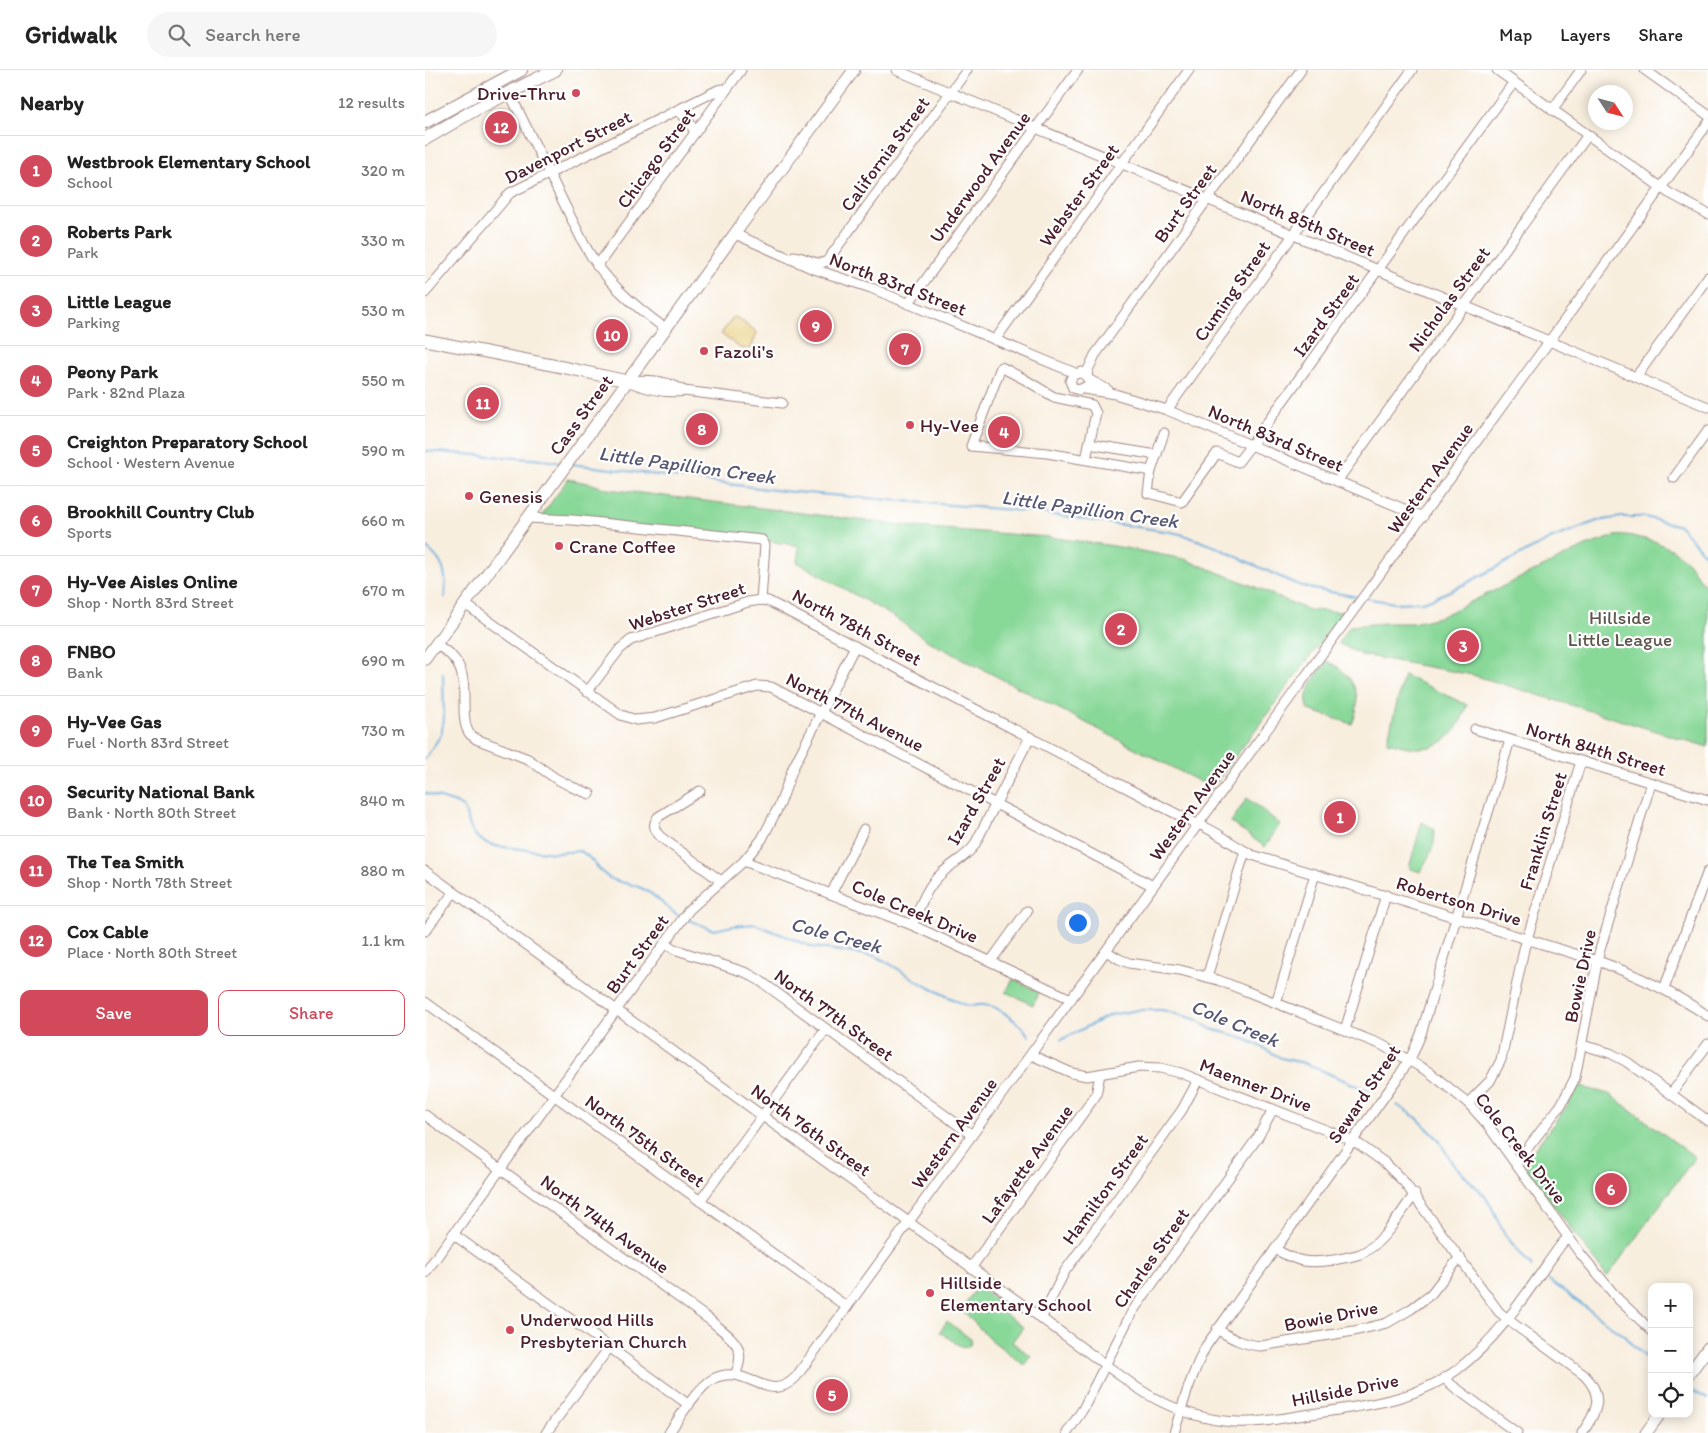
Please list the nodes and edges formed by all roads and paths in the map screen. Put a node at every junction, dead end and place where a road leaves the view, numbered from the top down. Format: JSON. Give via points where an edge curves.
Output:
{"nodes":[{"id":1,"x":521,"y":70,"type":"edge"},
{"id":2,"x":555,"y":70,"type":"edge"},
{"id":3,"x":741,"y":70,"type":"edge"},
{"id":4,"x":854,"y":70,"type":"edge"},
{"id":5,"x":896,"y":70,"type":"edge"},
{"id":6,"x":967,"y":70,"type":"edge"},
{"id":7,"x":1078,"y":70,"type":"edge"},
{"id":8,"x":1189,"y":70,"type":"edge"},
{"id":9,"x":1301,"y":70,"type":"edge"},
{"id":10,"x":1412,"y":70,"type":"edge"},
{"id":11,"x":1497,"y":70,"type":"edge"},
{"id":12,"x":1581,"y":70,"type":"edge"},
{"id":13,"x":1645,"y":70,"type":"edge"},
{"id":14,"x":1514,"y":82,"type":"junction"},
{"id":15,"x":727,"y":90,"type":"junction"},
{"id":16,"x":509,"y":92,"type":"junction"},
{"id":17,"x":950,"y":93,"type":"junction"},
{"id":18,"x":678,"y":110,"type":"junction"},
{"id":19,"x":1552,"y":110,"type":"junction"},
{"id":20,"x":1708,"y":115,"type":"edge"},
{"id":21,"x":425,"y":122,"type":"edge"},
{"id":22,"x":1708,"y":123,"type":"edge"},
{"id":23,"x":1035,"y":129,"type":"junction"},
{"id":24,"x":695,"y":133,"type":"junction"},
{"id":25,"x":1588,"y":135,"type":"junction"},
{"id":26,"x":425,"y":139,"type":"edge"},
{"id":27,"x":1121,"y":164,"type":"junction"},
{"id":28,"x":549,"y":174,"type":"junction"},
{"id":29,"x":1661,"y":188,"type":"junction"},
{"id":30,"x":1207,"y":199,"type":"junction"},
{"id":31,"x":1708,"y":214,"type":"edge"},
{"id":32,"x":735,"y":234,"type":"junction"},
{"id":33,"x":1292,"y":234,"type":"junction"},
{"id":34,"x":787,"y":257,"type":"junction"},
{"id":35,"x":830,"y":257,"type":"junction"},
{"id":36,"x":597,"y":266,"type":"junction"},
{"id":37,"x":1379,"y":270,"type":"junction"},
{"id":38,"x":833,"y":276,"type":"junction"},
{"id":39,"x":1708,"y":277,"type":"edge"},
{"id":40,"x":425,"y":293,"type":"edge"},
{"id":41,"x":908,"y":304,"type":"junction"},
{"id":42,"x":1464,"y":306,"type":"junction"},
{"id":43,"x":666,"y":329,"type":"junction"},
{"id":44,"x":425,"y":340,"type":"edge"},
{"id":45,"x":995,"y":340,"type":"junction"},
{"id":46,"x":1549,"y":341,"type":"junction"},
{"id":47,"x":1095,"y":355,"type":"junction"},
{"id":48,"x":1074,"y":376,"type":"junction"},
{"id":49,"x":1636,"y":377,"type":"junction"},
{"id":50,"x":1088,"y":378,"type":"junction"},
{"id":51,"x":627,"y":382,"type":"junction"},
{"id":52,"x":1080,"y":389,"type":"junction"},
{"id":53,"x":1115,"y":394,"type":"junction"},
{"id":54,"x":1073,"y":401,"type":"junction"},
{"id":55,"x":783,"y":404,"type":"dead end"},
{"id":56,"x":1708,"y":407,"type":"edge"},
{"id":57,"x":1167,"y":410,"type":"junction"},
{"id":58,"x":1708,"y":431,"type":"edge"},
{"id":59,"x":1165,"y":433,"type":"dead end"},
{"id":60,"x":1089,"y":444,"type":"junction"},
{"id":61,"x":1251,"y":445,"type":"junction"},
{"id":62,"x":1157,"y":455,"type":"junction"},
{"id":63,"x":1086,"y":460,"type":"junction"},
{"id":64,"x":1151,"y":471,"type":"junction"},
{"id":65,"x":1674,"y":478,"type":"dead end"},
{"id":66,"x":1337,"y":481,"type":"junction"},
{"id":67,"x":1423,"y":517,"type":"junction"},
{"id":68,"x":527,"y":518,"type":"junction"},
{"id":69,"x":761,"y":600,"type":"junction"},
{"id":70,"x":465,"y":604,"type":"junction"},
{"id":71,"x":436,"y":644,"type":"junction"},
{"id":72,"x":855,"y":646,"type":"junction"},
{"id":73,"x":425,"y":659,"type":"edge"},
{"id":74,"x":587,"y":692,"type":"junction"},
{"id":75,"x":821,"y":713,"type":"junction"},
{"id":76,"x":1475,"y":729,"type":"dead end"},
{"id":77,"x":1030,"y":737,"type":"junction"},
{"id":78,"x":1510,"y":740,"type":"junction"},
{"id":79,"x":1581,"y":761,"type":"junction"},
{"id":80,"x":1651,"y":782,"type":"junction"},
{"id":81,"x":699,"y":791,"type":"dead end"},
{"id":82,"x":590,"y":794,"type":"dead end"},
{"id":83,"x":1708,"y":800,"type":"edge"},
{"id":84,"x":995,"y":804,"type":"junction"},
{"id":85,"x":1199,"y":824,"type":"junction"},
{"id":86,"x":864,"y":829,"type":"dead end"},
{"id":87,"x":1245,"y":851,"type":"junction"},
{"id":88,"x":744,"y":861,"type":"junction"},
{"id":89,"x":425,"y":871,"type":"edge"},
{"id":90,"x":1708,"y":871,"type":"edge"},
{"id":91,"x":1315,"y":874,"type":"junction"},
{"id":92,"x":721,"y":881,"type":"junction"},
{"id":93,"x":1153,"y":886,"type":"junction"},
{"id":94,"x":454,"y":892,"type":"junction"},
{"id":95,"x":831,"y":894,"type":"junction"},
{"id":96,"x":1386,"y":895,"type":"junction"},
{"id":97,"x":1027,"y":911,"type":"dead end"},
{"id":98,"x":1456,"y":918,"type":"junction"},
{"id":99,"x":912,"y":925,"type":"junction"},
{"id":100,"x":425,"y":931,"type":"edge"},
{"id":101,"x":1527,"y":939,"type":"junction"},
{"id":102,"x":665,"y":944,"type":"junction"},
{"id":103,"x":1106,"y":951,"type":"junction"},
{"id":104,"x":1598,"y":960,"type":"junction"},
{"id":105,"x":991,"y":961,"type":"junction"},
{"id":106,"x":1207,"y":977,"type":"junction"},
{"id":107,"x":1663,"y":989,"type":"junction"},
{"id":108,"x":1071,"y":999,"type":"junction"},
{"id":109,"x":425,"y":1002,"type":"edge"},
{"id":110,"x":1276,"y":1003,"type":"junction"},
{"id":111,"x":617,"y":1009,"type":"junction"},
{"id":112,"x":1708,"y":1016,"type":"edge"},
{"id":113,"x":826,"y":1029,"type":"junction"},
{"id":114,"x":1345,"y":1030,"type":"junction"},
{"id":115,"x":1708,"y":1044,"type":"edge"},
{"id":116,"x":1582,"y":1045,"type":"junction"},
{"id":117,"x":1031,"y":1055,"type":"junction"},
{"id":118,"x":1410,"y":1060,"type":"junction"},
{"id":119,"x":1100,"y":1074,"type":"junction"},
{"id":120,"x":1198,"y":1080,"type":"junction"},
{"id":121,"x":1671,"y":1094,"type":"junction"},
{"id":122,"x":554,"y":1095,"type":"junction"},
{"id":123,"x":1468,"y":1104,"type":"junction"},
{"id":124,"x":1273,"y":1109,"type":"junction"},
{"id":125,"x":425,"y":1114,"type":"edge"},
{"id":126,"x":763,"y":1115,"type":"junction"},
{"id":127,"x":1708,"y":1121,"type":"edge"},
{"id":128,"x":972,"y":1135,"type":"junction"},
{"id":129,"x":1352,"y":1142,"type":"junction"},
{"id":130,"x":1516,"y":1164,"type":"junction"},
{"id":131,"x":501,"y":1169,"type":"junction"},
{"id":132,"x":1415,"y":1194,"type":"junction"},
{"id":133,"x":700,"y":1201,"type":"junction"},
{"id":134,"x":908,"y":1222,"type":"junction"},
{"id":135,"x":453,"y":1234,"type":"junction"},
{"id":136,"x":1568,"y":1237,"type":"junction"},
{"id":137,"x":1275,"y":1249,"type":"junction"},
{"id":138,"x":1460,"y":1257,"type":"junction"},
{"id":139,"x":971,"y":1268,"type":"junction"},
{"id":140,"x":425,"y":1272,"type":"edge"},
{"id":141,"x":847,"y":1307,"type":"junction"},
{"id":142,"x":1041,"y":1319,"type":"junction"},
{"id":143,"x":1507,"y":1319,"type":"junction"},
{"id":144,"x":1649,"y":1328,"type":"edge"},
{"id":145,"x":1217,"y":1329,"type":"junction"},
{"id":146,"x":609,"y":1348,"type":"junction"},
{"id":147,"x":1708,"y":1348,"type":"edge"},
{"id":148,"x":1105,"y":1365,"type":"junction"},
{"id":149,"x":1693,"y":1367,"type":"edge"},
{"id":150,"x":735,"y":1375,"type":"junction"},
{"id":151,"x":1444,"y":1378,"type":"junction"},
{"id":152,"x":689,"y":1405,"type":"junction"},
{"id":153,"x":1181,"y":1411,"type":"junction"},
{"id":154,"x":1657,"y":1418,"type":"edge"},
{"id":155,"x":547,"y":1433,"type":"edge"},
{"id":156,"x":669,"y":1433,"type":"edge"},
{"id":157,"x":1067,"y":1433,"type":"edge"},
{"id":158,"x":1174,"y":1433,"type":"edge"},
{"id":159,"x":1517,"y":1433,"type":"edge"},
{"id":160,"x":1582,"y":1433,"type":"edge"},
{"id":161,"x":1646,"y":1433,"type":"edge"}],
"edges":[{"from":1,"to":21,"type":"highway"},
{"from":2,"to":16,"type":"highway"},
{"from":3,"to":15,"type":"street","name":"Chicago Street"},
{"from":4,"to":32,"type":"main road","name":"Cass Street"},
{"from":5,"to":17,"type":"street","name":"North 85th Street"},
{"from":6,"to":17,"type":"street","name":"California Street"},
{"from":7,"to":23,"type":"street","name":"Underwood Avenue"},
{"from":8,"to":27,"type":"street","name":"Webster Street"},
{"from":9,"to":30,"type":"street","name":"Burt Street"},
{"from":10,"to":33,"type":"street","name":"Cuming Street"},
{"from":11,"to":14,"type":"street"},
{"from":12,"to":19,"type":"street"},
{"from":13,"to":20,"type":"street"},
{"from":14,"to":19,"type":"street"},
{"from":14,"to":37,"type":"street","name":"Izard Street"},
{"from":15,"to":18,"type":"street","name":"Davenport Street","via":[[719,89]]},
{"from":15,"to":24,"type":"street","name":"Chicago Street"},
{"from":16,"to":26,"type":"highway"},
{"from":16,"to":28,"type":"street"},
{"from":17,"to":23,"type":"street","name":"North 85th Street"},
{"from":17,"to":35,"type":"street","name":"California Street"},
{"from":18,"to":24,"type":"street"},
{"from":18,"to":28,"type":"street","name":"Davenport Street"},
{"from":19,"to":25,"type":"street"},
{"from":22,"to":29,"type":"street","name":"Western Avenue"},
{"from":23,"to":27,"type":"street","name":"North 85th Street"},
{"from":23,"to":41,"type":"street","name":"Underwood Avenue"},
{"from":24,"to":36,"type":"street","name":"Chicago Street"},
{"from":25,"to":29,"type":"street"},
{"from":25,"to":42,"type":"street","name":"Nicholas Street"},
{"from":27,"to":30,"type":"street","name":"North 85th Street"},
{"from":27,"to":45,"type":"street","name":"Webster Street"},
{"from":28,"to":36,"type":"street"},
{"from":28,"to":40,"type":"street","name":"Davenport Street","via":[[507,195]]},
{"from":29,"to":31,"type":"street"},
{"from":29,"to":46,"type":"street","name":"Western Avenue"},
{"from":30,"to":33,"type":"street","name":"North 85th Street"},
{"from":30,"to":47,"type":"street","name":"Burt Street"},
{"from":32,"to":34,"type":"street","name":"North 83rd Street"},
{"from":32,"to":43,"type":"main road","name":"Cass Street"},
{"from":33,"to":37,"type":"street","name":"North 85th Street"},
{"from":33,"to":57,"type":"street","name":"Cuming Street"},
{"from":34,"to":35,"type":"street","via":[[802,257],[818,264]]},
{"from":34,"to":38,"type":"street","name":"North 83rd Street"},
{"from":35,"to":38,"type":"street","via":[[829,269]]},
{"from":36,"to":43,"type":"street","via":[[625,297]]},
{"from":37,"to":42,"type":"street","name":"North 85th Street"},
{"from":37,"to":61,"type":"street","name":"Izard Street"},
{"from":38,"to":41,"type":"street","name":"North 83rd Street"},
{"from":39,"to":49,"type":"street"},
{"from":41,"to":45,"type":"street","name":"North 83rd Street"},
{"from":42,"to":46,"type":"street","name":"North 85th Street"},
{"from":42,"to":66,"type":"street","name":"Nicholas Street"},
{"from":43,"to":51,"type":"main road","name":"Cass Street"},
{"from":44,"to":51,"type":"main road"},
{"from":45,"to":48,"type":"street","name":"North 83rd Street"},
{"from":46,"to":49,"type":"street","name":"North 85th Street"},
{"from":46,"to":67,"type":"street","name":"Western Avenue"},
{"from":47,"to":48,"type":"street","name":"Burt Street"},
{"from":47,"to":50,"type":"street","name":"Burt Street"},
{"from":48,"to":50,"type":"street","via":[[1082,372]]},
{"from":48,"to":52,"type":"street","via":[[1071,386]]},
{"from":49,"to":56,"type":"street","name":"North 85th Street"},
{"from":50,"to":52,"type":"street","via":[[1087,386]]},
{"from":50,"to":53,"type":"street","name":"North 83rd Street"},
{"from":51,"to":55,"type":"street","via":[[669,392],[684,391]]},
{"from":51,"to":68,"type":"main road","name":"Cass Street"},
{"from":52,"to":53,"type":"street","name":"North 83rd Street"},
{"from":52,"to":54,"type":"street"},
{"from":53,"to":57,"type":"street","name":"North 83rd Street"},
{"from":54,"to":60,"type":"street","via":[[1092,405],[1096,413]]},
{"from":54,"to":63,"type":"street","via":[[1054,397],[1001,367],[971,446]]},
{"from":57,"to":61,"type":"street","name":"North 83rd Street"},
{"from":58,"to":65,"type":"street"},
{"from":59,"to":62,"type":"street"},
{"from":60,"to":62,"type":"street"},
{"from":60,"to":63,"type":"street"},
{"from":61,"to":64,"type":"street","name":"Izard Street","via":[[1238,462],[1217,453],[1182,502],[1148,493]]},
{"from":61,"to":66,"type":"street","name":"North 83rd Street"},
{"from":62,"to":64,"type":"street"},
{"from":63,"to":64,"type":"street"},
{"from":66,"to":67,"type":"street","name":"North 83rd Street"},
{"from":67,"to":85,"type":"street","name":"Western Avenue"},
{"from":68,"to":69,"type":"street","name":"North 78th Street","via":[[762,540],[765,545]]},
{"from":68,"to":70,"type":"main road","name":"Cass Street"},
{"from":69,"to":72,"type":"street","name":"North 78th Street","via":[[775,604]]},
{"from":69,"to":74,"type":"street","name":"Webster Street","via":[[631,640],[620,649]]},
{"from":70,"to":71,"type":"main road","name":"Cass Street"},
{"from":70,"to":74,"type":"street","name":"North 77th Avenue"},
{"from":71,"to":73,"type":"main road","name":"Cass Street"},
{"from":71,"to":82,"type":"street","via":[[452,656],[460,668],[465,722],[470,734],[528,759],[555,778]]},
{"from":72,"to":75,"type":"street","name":"Burt Street"},
{"from":72,"to":77,"type":"street","name":"North 78th Street"},
{"from":74,"to":75,"type":"street","name":"North 77th Avenue","via":[[621,715],[635,720],[655,718],[762,686],[771,687]]},
{"from":75,"to":84,"type":"street","name":"North 77th Avenue"},
{"from":75,"to":88,"type":"street","name":"Burt Street","via":[[793,768],[775,817]]},
{"from":76,"to":78,"type":"street","name":"North 84th Street"},
{"from":77,"to":84,"type":"street","name":"Izard Street"},
{"from":77,"to":85,"type":"street","name":"North 78th Street"},
{"from":78,"to":79,"type":"street","name":"North 84th Street"},
{"from":78,"to":98,"type":"street","name":"Seward Street"},
{"from":79,"to":80,"type":"street","name":"North 84th Street"},
{"from":79,"to":101,"type":"street","name":"Franklin Street"},
{"from":80,"to":83,"type":"street","name":"North 84th Street"},
{"from":80,"to":104,"type":"street","name":"Bowie Drive"},
{"from":81,"to":92,"type":"street","via":[[658,817],[654,829]]},
{"from":84,"to":93,"type":"street","name":"North 77th Avenue"},
{"from":84,"to":99,"type":"street","name":"Izard Street","via":[[969,852],[933,883]]},
{"from":85,"to":87,"type":"street","name":"Robertson Drive"},
{"from":85,"to":93,"type":"street","name":"Western Avenue"},
{"from":86,"to":95,"type":"street"},
{"from":87,"to":91,"type":"street","name":"Robertson Drive"},
{"from":87,"to":106,"type":"street"},
{"from":88,"to":92,"type":"street","name":"Burt Street"},
{"from":88,"to":95,"type":"street","name":"Cole Creek Drive"},
{"from":89,"to":94,"type":"street","name":"North 76th Street"},
{"from":90,"to":107,"type":"street"},
{"from":91,"to":96,"type":"street","name":"Robertson Drive"},
{"from":91,"to":110,"type":"street"},
{"from":92,"to":102,"type":"street","name":"Burt Street","via":[[689,910]]},
{"from":93,"to":103,"type":"street","name":"Western Avenue"},
{"from":94,"to":100,"type":"street"},
{"from":94,"to":111,"type":"street","name":"North 76th Street"},
{"from":95,"to":99,"type":"street","name":"Cole Creek Drive"},
{"from":96,"to":98,"type":"street","name":"Robertson Drive"},
{"from":96,"to":114,"type":"street"},
{"from":97,"to":105,"type":"street"},
{"from":98,"to":101,"type":"street","name":"Robertson Drive"},
{"from":98,"to":118,"type":"street","name":"Seward Street"},
{"from":99,"to":105,"type":"street","name":"Cole Creek Drive"},
{"from":101,"to":104,"type":"street","name":"Robertson Drive"},
{"from":101,"to":123,"type":"street","name":"Franklin Street","via":[[1501,1060],[1490,1081]]},
{"from":102,"to":111,"type":"street","name":"Burt Street"},
{"from":102,"to":113,"type":"street","name":"North 77th Street","via":[[752,976]]},
{"from":103,"to":106,"type":"street","name":"Cole Creek Drive","via":[[1129,963]]},
{"from":103,"to":108,"type":"street","name":"Western Avenue"},
{"from":104,"to":107,"type":"street","name":"Robertson Drive"},
{"from":104,"to":116,"type":"street","name":"Bowie Drive"},
{"from":105,"to":108,"type":"street","name":"Cole Creek Drive"},
{"from":106,"to":110,"type":"street","name":"Cole Creek Drive"},
{"from":107,"to":112,"type":"street","name":"Robertson Drive"},
{"from":108,"to":117,"type":"street","name":"Western Avenue"},
{"from":109,"to":122,"type":"street","name":"North 75th Street"},
{"from":110,"to":114,"type":"street","name":"Cole Creek Drive"},
{"from":111,"to":122,"type":"street","name":"Burt Street"},
{"from":111,"to":126,"type":"street","name":"North 76th Street"},
{"from":113,"to":126,"type":"street"},
{"from":113,"to":128,"type":"street","name":"North 77th Street"},
{"from":114,"to":118,"type":"street","name":"Cole Creek Drive"},
{"from":115,"to":121,"type":"street"},
{"from":116,"to":121,"type":"street","via":[[1621,1059]]},
{"from":116,"to":130,"type":"street","name":"Bowie Drive","via":[[1567,1097]]},
{"from":117,"to":119,"type":"street","name":"Maenner Drive","via":[[1079,1075]]},
{"from":117,"to":128,"type":"street","name":"Western Avenue"},
{"from":118,"to":123,"type":"street","name":"Cole Creek Drive"},
{"from":118,"to":129,"type":"street","name":"Seward Street"},
{"from":119,"to":120,"type":"street","name":"Maenner Drive","via":[[1149,1067],[1172,1070]]},
{"from":119,"to":139,"type":"street","name":"Lafayette Avenue","via":[[1096,1096]]},
{"from":120,"to":124,"type":"street","name":"Maenner Drive"},
{"from":120,"to":142,"type":"street","name":"Hamilton Street","via":[[1182,1110],[1065,1271]]},
{"from":121,"to":127,"type":"street"},
{"from":122,"to":131,"type":"street","name":"Burt Street"},
{"from":122,"to":133,"type":"street","name":"North 75th Street"},
{"from":123,"to":130,"type":"street","name":"Cole Creek Drive"},
{"from":124,"to":129,"type":"street","name":"Maenner Drive"},
{"from":124,"to":148,"type":"street","name":"Charles Street","via":[[1258,1137],[1131,1312]]},
{"from":125,"to":131,"type":"street","name":"North 74th Avenue"},
{"from":126,"to":133,"type":"street"},
{"from":126,"to":134,"type":"street","name":"North 76th Street"},
{"from":128,"to":134,"type":"street","name":"Western Avenue"},
{"from":129,"to":132,"type":"street","name":"Maenner Drive","via":[[1385,1164]]},
{"from":129,"to":137,"type":"street","name":"Seward Street"},
{"from":130,"to":136,"type":"street","name":"Cole Creek Drive"},
{"from":131,"to":135,"type":"street","name":"Burt Street"},
{"from":131,"to":150,"type":"street","name":"North 74th Avenue","via":[[710,1320],[736,1343],[741,1354]]},
{"from":132,"to":137,"type":"street","via":[[1376,1243],[1360,1254],[1307,1262]]},
{"from":132,"to":138,"type":"street","name":"Maenner Drive"},
{"from":133,"to":141,"type":"street","name":"North 75th Street"},
{"from":134,"to":139,"type":"street","name":"North 76th Street"},
{"from":134,"to":141,"type":"street","name":"Western Avenue"},
{"from":135,"to":140,"type":"street","name":"Burt Street"},
{"from":135,"to":146,"type":"street"},
{"from":136,"to":143,"type":"street","name":"Hillside Drive"},
{"from":136,"to":144,"type":"street","name":"Cole Creek Drive","via":[[1606,1285]]},
{"from":137,"to":145,"type":"street","name":"Seward Street"},
{"from":138,"to":143,"type":"street","name":"Maenner Drive"},
{"from":138,"to":145,"type":"street","name":"Bowie Drive","via":[[1423,1301],[1376,1327],[1261,1346],[1237,1341]]},
{"from":139,"to":142,"type":"street","name":"North 76th Street"},
{"from":141,"to":150,"type":"street","name":"Western Avenue","via":[[786,1385],[766,1387]]},
{"from":142,"to":148,"type":"street","name":"North 76th Street"},
{"from":143,"to":151,"type":"street","name":"Hillside Drive","via":[[1479,1352]]},
{"from":143,"to":160,"type":"street","name":"Maenner Drive","via":[[1582,1374],[1593,1387],[1597,1403],[1594,1416]]},
{"from":145,"to":153,"type":"street","name":"Seward Street","via":[[1198,1361]]},
{"from":146,"to":152,"type":"street"},
{"from":146,"to":155,"type":"street"},
{"from":147,"to":149,"type":"main road"},
{"from":148,"to":153,"type":"street","name":"North 76th Street","via":[[1146,1394]]},
{"from":148,"to":157,"type":"street","name":"Charles Street"},
{"from":150,"to":152,"type":"street","via":[[713,1379]]},
{"from":151,"to":153,"type":"street","name":"Hillside Drive","via":[[1390,1401],[1262,1421],[1226,1421]]},
{"from":151,"to":159,"type":"street"},
{"from":152,"to":156,"type":"street"},
{"from":153,"to":158,"type":"street","name":"Seward Street"},
{"from":154,"to":161,"type":"main road"}]}
